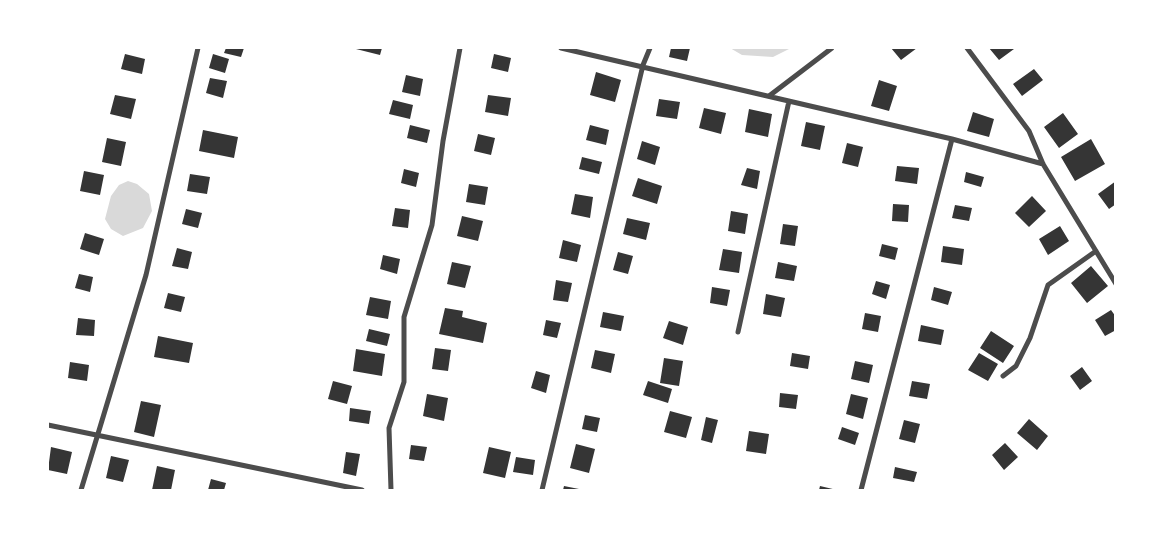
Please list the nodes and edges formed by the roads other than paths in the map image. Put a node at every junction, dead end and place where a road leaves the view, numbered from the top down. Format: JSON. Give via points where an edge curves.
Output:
{"nodes":[{"id":1,"x":198,"y":48,"type":"edge"},
{"id":2,"x":460,"y":48,"type":"edge"},
{"id":3,"x":561,"y":48,"type":"edge"},
{"id":4,"x":650,"y":48,"type":"edge"},
{"id":5,"x":832,"y":48,"type":"edge"},
{"id":6,"x":967,"y":48,"type":"edge"},
{"id":7,"x":642,"y":65,"type":"junction"},
{"id":8,"x":769,"y":96,"type":"junction"},
{"id":9,"x":789,"y":100,"type":"junction"},
{"id":10,"x":952,"y":139,"type":"junction"},
{"id":11,"x":1043,"y":164,"type":"junction"},
{"id":12,"x":1096,"y":251,"type":"junction"},
{"id":13,"x":1116,"y":284,"type":"edge"},
{"id":14,"x":738,"y":332,"type":"dead end"},
{"id":15,"x":1003,"y":376,"type":"dead end"},
{"id":16,"x":48,"y":425,"type":"edge"},
{"id":17,"x":98,"y":436,"type":"junction"},
{"id":18,"x":81,"y":490,"type":"edge"},
{"id":19,"x":362,"y":490,"type":"edge"},
{"id":20,"x":391,"y":490,"type":"edge"},
{"id":21,"x":542,"y":490,"type":"edge"},
{"id":22,"x":861,"y":490,"type":"edge"}],
"edges":[{"from":1,"to":17,"type":"street","via":[[146,275]]},
{"from":2,"to":20,"type":"street","via":[[432,225],[404,317],[404,382],[389,428]]},
{"from":3,"to":7,"type":"street"},
{"from":4,"to":7,"type":"street"},
{"from":5,"to":8,"type":"street"},
{"from":6,"to":11,"type":"street","via":[[1029,131]]},
{"from":7,"to":8,"type":"street"},
{"from":7,"to":21,"type":"street"},
{"from":8,"to":9,"type":"street"},
{"from":9,"to":10,"type":"street"},
{"from":9,"to":14,"type":"street"},
{"from":10,"to":11,"type":"street"},
{"from":10,"to":22,"type":"street"},
{"from":11,"to":12,"type":"street"},
{"from":12,"to":13,"type":"street"},
{"from":12,"to":15,"type":"street","via":[[1048,285],[1020,359]]},
{"from":16,"to":17,"type":"street"},
{"from":17,"to":18,"type":"street"},
{"from":17,"to":19,"type":"street"}]}
